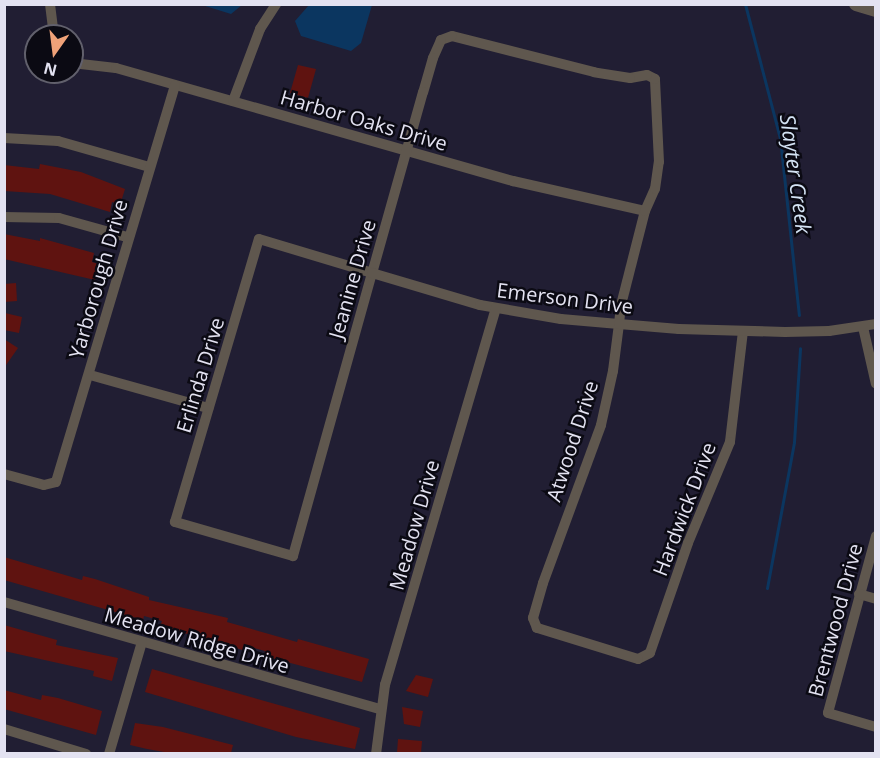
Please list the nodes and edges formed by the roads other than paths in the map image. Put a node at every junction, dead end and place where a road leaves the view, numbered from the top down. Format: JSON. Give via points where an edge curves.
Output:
{"nodes":[{"id":1,"x":50,"y":4,"type":"edge"},
{"id":2,"x":276,"y":4,"type":"edge"},
{"id":3,"x":856,"y":4,"type":"edge"},
{"id":4,"x":876,"y":10,"type":"edge"},
{"id":5,"x":52,"y":24,"type":"edge"},
{"id":6,"x":84,"y":64,"type":"edge"},
{"id":7,"x":175,"y":85,"type":"junction"},
{"id":8,"x":656,"y":89,"type":"joint"},
{"id":9,"x":233,"y":101,"type":"junction"},
{"id":10,"x":4,"y":138,"type":"edge"},
{"id":11,"x":407,"y":151,"type":"junction"},
{"id":12,"x":149,"y":166,"type":"junction"},
{"id":13,"x":645,"y":211,"type":"junction"},
{"id":14,"x":4,"y":216,"type":"edge"},
{"id":15,"x":128,"y":237,"type":"junction"},
{"id":16,"x":259,"y":239,"type":"joint"},
{"id":17,"x":372,"y":273,"type":"junction"},
{"id":18,"x":496,"y":308,"type":"junction"},
{"id":19,"x":618,"y":324,"type":"junction"},
{"id":20,"x":876,"y":324,"type":"edge"},
{"id":21,"x":863,"y":327,"type":"junction"},
{"id":22,"x":743,"y":331,"type":"junction"},
{"id":23,"x":90,"y":375,"type":"junction"},
{"id":24,"x":876,"y":384,"type":"edge"},
{"id":25,"x":208,"y":408,"type":"junction"},
{"id":26,"x":4,"y":474,"type":"edge"},
{"id":27,"x":175,"y":522,"type":"joint"},
{"id":28,"x":876,"y":536,"type":"edge"},
{"id":29,"x":859,"y":594,"type":"junction"},
{"id":30,"x":876,"y":599,"type":"edge"},
{"id":31,"x":4,"y":602,"type":"edge"},
{"id":32,"x":142,"y":642,"type":"junction"},
{"id":33,"x":644,"y":658,"type":"joint"},
{"id":34,"x":380,"y":709,"type":"junction"},
{"id":35,"x":876,"y":727,"type":"edge"},
{"id":36,"x":4,"y":729,"type":"edge"},
{"id":37,"x":86,"y":753,"type":"edge"},
{"id":38,"x":109,"y":753,"type":"edge"},
{"id":39,"x":376,"y":753,"type":"edge"}],
"edges":[{"from":1,"to":5,"type":"street"},
{"from":2,"to":9,"type":"street","via":[[260,29]]},
{"from":3,"to":4,"type":"street"},
{"from":6,"to":7,"type":"street","name":"Harbor Oaks Drive","via":[[116,68]]},
{"from":7,"to":9,"type":"street","name":"Harbor Oaks Drive"},
{"from":7,"to":12,"type":"street","name":"Yarborough Drive"},
{"from":8,"to":11,"type":"street","name":"Jeanine Drive","via":[[655,80],[647,75],[630,78],[594,72],[452,36],[441,40]]},
{"from":8,"to":13,"type":"street","name":"Atwood Drive","via":[[659,162],[655,189]]},
{"from":9,"to":11,"type":"street","name":"Harbor Oaks Drive"},
{"from":10,"to":12,"type":"street","via":[[58,141]]},
{"from":11,"to":13,"type":"street","name":"Harbor Oaks Drive","via":[[513,181]]},
{"from":11,"to":17,"type":"street","name":"Jeanine Drive"},
{"from":12,"to":15,"type":"street","name":"Yarborough Drive"},
{"from":13,"to":19,"type":"street","name":"Atwood Drive"},
{"from":14,"to":15,"type":"street","via":[[59,218]]},
{"from":15,"to":23,"type":"street","name":"Yarborough Drive"},
{"from":16,"to":17,"type":"street","name":"Emerson Drive"},
{"from":16,"to":25,"type":"street","name":"Erlinda Drive"},
{"from":17,"to":18,"type":"street","name":"Emerson Drive"},
{"from":17,"to":27,"type":"street","name":"Jeanine Drive","via":[[293,556]]},
{"from":18,"to":19,"type":"street","name":"Emerson Drive","via":[[561,320]]},
{"from":18,"to":34,"type":"street","name":"Meadow Drive"},
{"from":19,"to":22,"type":"street","name":"Emerson Drive"},
{"from":19,"to":33,"type":"street","name":"Atwood Drive","via":[[600,425],[558,535],[533,625],[542,631]]},
{"from":20,"to":21,"type":"street","name":"Emerson Drive"},
{"from":21,"to":22,"type":"street","name":"Emerson Drive","via":[[807,332]]},
{"from":21,"to":24,"type":"street"},
{"from":22,"to":33,"type":"street","name":"Hardwick Drive","via":[[730,442],[688,543],[653,646]]},
{"from":23,"to":25,"type":"street"},
{"from":23,"to":26,"type":"street","name":"Yarborough Drive","via":[[56,482],[44,485]]},
{"from":25,"to":27,"type":"street","name":"Erlinda Drive"},
{"from":28,"to":29,"type":"street","name":"Brentwood Drive"},
{"from":29,"to":30,"type":"street"},
{"from":29,"to":35,"type":"street","name":"Brentwood Drive","via":[[828,713]]},
{"from":31,"to":32,"type":"street","name":"Meadow Ridge Drive"},
{"from":32,"to":34,"type":"street","name":"Meadow Ridge Drive"},
{"from":32,"to":38,"type":"street"},
{"from":34,"to":39,"type":"street","name":"Meadow Drive"},
{"from":36,"to":37,"type":"street"}]}
